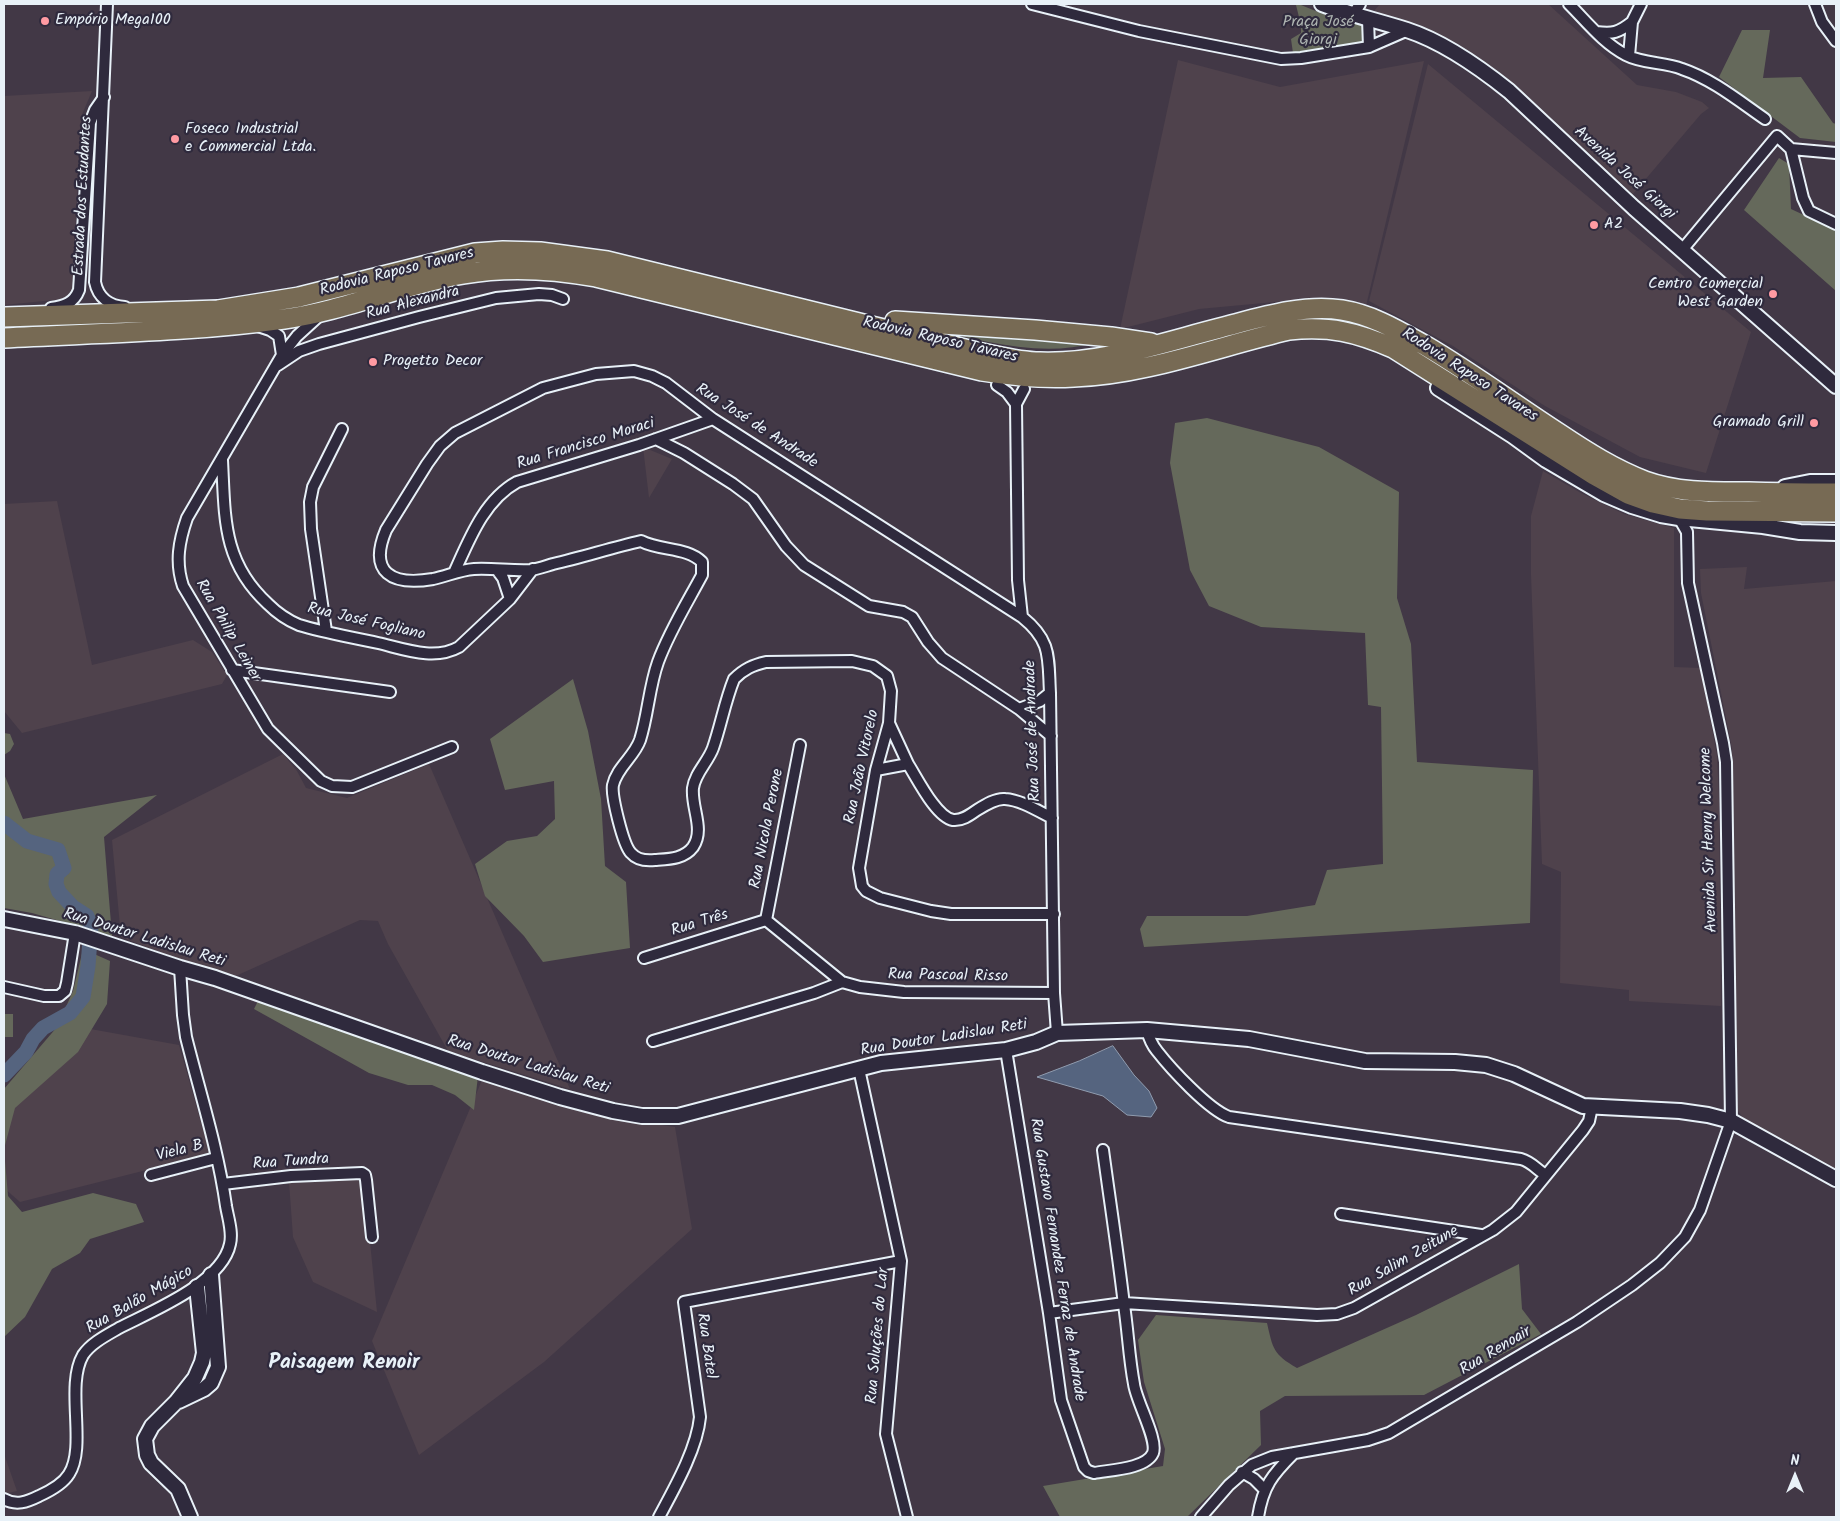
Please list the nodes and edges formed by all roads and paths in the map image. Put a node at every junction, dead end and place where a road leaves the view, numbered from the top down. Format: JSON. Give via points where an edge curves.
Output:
{"nodes":[{"id":1,"x":107,"y":4,"type":"edge"},
{"id":2,"x":1032,"y":4,"type":"edge"},
{"id":3,"x":1322,"y":4,"type":"edge"},
{"id":4,"x":1569,"y":4,"type":"edge"},
{"id":5,"x":1641,"y":4,"type":"edge"},
{"id":6,"x":1815,"y":4,"type":"edge"},
{"id":7,"x":1340,"y":7,"type":"edge"},
{"id":8,"x":1356,"y":9,"type":"edge"},
{"id":9,"x":1368,"y":19,"type":"junction"},
{"id":10,"x":1632,"y":22,"type":"junction"},
{"id":11,"x":1408,"y":30,"type":"junction"},
{"id":12,"x":1596,"y":32,"type":"junction"},
{"id":13,"x":1836,"y":41,"type":"edge"},
{"id":14,"x":1369,"y":47,"type":"junction"},
{"id":15,"x":1629,"y":56,"type":"junction"},
{"id":16,"x":104,"y":96,"type":"junction"},
{"id":17,"x":1765,"y":119,"type":"dead end"},
{"id":18,"x":89,"y":132,"type":"junction"},
{"id":19,"x":102,"y":133,"type":"junction"},
{"id":20,"x":1791,"y":149,"type":"junction"},
{"id":21,"x":1836,"y":153,"type":"edge"},
{"id":22,"x":1836,"y":224,"type":"edge"},
{"id":23,"x":1682,"y":250,"type":"junction"},
{"id":24,"x":563,"y":299,"type":"dead end"},
{"id":25,"x":218,"y":310,"type":"junction"},
{"id":26,"x":325,"y":310,"type":"junction"},
{"id":27,"x":4,"y":315,"type":"edge"},
{"id":28,"x":831,"y":316,"type":"junction"},
{"id":29,"x":250,"y":323,"type":"junction"},
{"id":30,"x":4,"y":338,"type":"edge"},
{"id":31,"x":871,"y":345,"type":"junction"},
{"id":32,"x":1159,"y":345,"type":"junction"},
{"id":33,"x":1393,"y":348,"type":"junction"},
{"id":34,"x":282,"y":355,"type":"junction"},
{"id":35,"x":276,"y":367,"type":"junction"},
{"id":36,"x":1141,"y":368,"type":"junction"},
{"id":37,"x":1836,"y":386,"type":"edge"},
{"id":38,"x":1020,"y":396,"type":"junction"},
{"id":39,"x":713,"y":419,"type":"junction"},
{"id":40,"x":342,"y":430,"type":"dead end"},
{"id":41,"x":656,"y":439,"type":"junction"},
{"id":42,"x":222,"y":460,"type":"junction"},
{"id":43,"x":1836,"y":482,"type":"edge"},
{"id":44,"x":1751,"y":492,"type":"junction"},
{"id":45,"x":1836,"y":493,"type":"edge"},
{"id":46,"x":1836,"y":512,"type":"edge"},
{"id":47,"x":1679,"y":518,"type":"junction"},
{"id":48,"x":1698,"y":520,"type":"junction"},
{"id":49,"x":1687,"y":532,"type":"junction"},
{"id":50,"x":1836,"y":533,"type":"edge"},
{"id":51,"x":641,"y":541,"type":"joint"},
{"id":52,"x":497,"y":570,"type":"junction"},
{"id":53,"x":533,"y":570,"type":"junction"},
{"id":54,"x":454,"y":572,"type":"junction"},
{"id":55,"x":510,"y":599,"type":"junction"},
{"id":56,"x":1022,"y":617,"type":"junction"},
{"id":57,"x":326,"y":631,"type":"junction"},
{"id":58,"x":232,"y":670,"type":"junction"},
{"id":59,"x":390,"y":692,"type":"dead end"},
{"id":60,"x":1050,"y":693,"type":"junction"},
{"id":61,"x":1019,"y":708,"type":"junction"},
{"id":62,"x":889,"y":723,"type":"junction"},
{"id":63,"x":1051,"y":736,"type":"junction"},
{"id":64,"x":800,"y":745,"type":"dead end"},
{"id":65,"x":452,"y":747,"type":"dead end"},
{"id":66,"x":908,"y":764,"type":"junction"},
{"id":67,"x":876,"y":770,"type":"junction"},
{"id":68,"x":1052,"y":818,"type":"junction"},
{"id":69,"x":1054,"y":914,"type":"junction"},
{"id":70,"x":4,"y":919,"type":"edge"},
{"id":71,"x":766,"y":920,"type":"junction"},
{"id":72,"x":78,"y":934,"type":"junction"},
{"id":73,"x":644,"y":958,"type":"dead end"},
{"id":74,"x":180,"y":968,"type":"junction"},
{"id":75,"x":842,"y":982,"type":"junction"},
{"id":76,"x":4,"y":987,"type":"edge"},
{"id":77,"x":1054,"y":993,"type":"junction"},
{"id":78,"x":1147,"y":1030,"type":"junction"},
{"id":79,"x":1057,"y":1033,"type":"junction"},
{"id":80,"x":652,"y":1041,"type":"dead end"},
{"id":81,"x":1006,"y":1050,"type":"junction"},
{"id":82,"x":860,"y":1069,"type":"junction"},
{"id":83,"x":1592,"y":1107,"type":"junction"},
{"id":84,"x":1731,"y":1121,"type":"junction"},
{"id":85,"x":1103,"y":1150,"type":"dead end"},
{"id":86,"x":216,"y":1158,"type":"junction"},
{"id":87,"x":151,"y":1175,"type":"dead end"},
{"id":88,"x":1546,"y":1175,"type":"junction"},
{"id":89,"x":1836,"y":1179,"type":"edge"},
{"id":90,"x":223,"y":1184,"type":"junction"},
{"id":91,"x":1341,"y":1214,"type":"dead end"},
{"id":92,"x":1481,"y":1235,"type":"junction"},
{"id":93,"x":372,"y":1237,"type":"dead end"},
{"id":94,"x":901,"y":1261,"type":"junction"},
{"id":95,"x":211,"y":1275,"type":"junction"},
{"id":96,"x":197,"y":1287,"type":"junction"},
{"id":97,"x":1124,"y":1303,"type":"junction"},
{"id":98,"x":1049,"y":1313,"type":"junction"},
{"id":99,"x":176,"y":1402,"type":"junction"},
{"id":100,"x":1294,"y":1453,"type":"junction"},
{"id":101,"x":1242,"y":1472,"type":"junction"},
{"id":102,"x":1264,"y":1489,"type":"junction"},
{"id":103,"x":4,"y":1499,"type":"edge"},
{"id":104,"x":190,"y":1517,"type":"edge"},
{"id":105,"x":659,"y":1517,"type":"edge"},
{"id":106,"x":907,"y":1517,"type":"edge"},
{"id":107,"x":1201,"y":1517,"type":"edge"},
{"id":108,"x":1258,"y":1517,"type":"edge"}],
"edges":[{"from":1,"to":16,"type":"street","name":"Estrada dos Estudantes"},
{"from":2,"to":14,"type":"street","via":[[1139,31],[1281,59]]},
{"from":3,"to":7,"type":"street","name":"Avenida José Giorgi"},
{"from":4,"to":12,"type":"street"},
{"from":5,"to":10,"type":"street"},
{"from":6,"to":13,"type":"street","via":[[1822,22]]},
{"from":7,"to":8,"type":"street","name":"Avenida José Giorgi"},
{"from":8,"to":9,"type":"street","name":"Avenida José Giorgi"},
{"from":9,"to":11,"type":"street","name":"Avenida José Giorgi"},
{"from":9,"to":14,"type":"street"},
{"from":10,"to":12,"type":"street","via":[[1620,31]]},
{"from":10,"to":15,"type":"street"},
{"from":11,"to":14,"type":"street"},
{"from":11,"to":23,"type":"street","name":"Avenida José Giorgi","via":[[1488,74]]},
{"from":12,"to":15,"type":"street"},
{"from":15,"to":17,"type":"street","via":[[1697,74]]},
{"from":16,"to":18,"type":"street","name":"Estrada dos Estudantes","via":[[92,116]]},
{"from":16,"to":19,"type":"street","name":"Estrada dos Estudantes"},
{"from":18,"to":19,"type":"street"},
{"from":18,"to":27,"type":"street","name":"Estrada dos Estudantes","via":[[81,281],[77,295],[63,306]]},
{"from":19,"to":25,"type":"street","name":"Estrada dos Estudantes","via":[[94,274],[99,294],[119,306],[181,305]]},
{"from":20,"to":21,"type":"street"},
{"from":20,"to":22,"type":"street","via":[[1809,211]]},
{"from":20,"to":23,"type":"street","via":[[1777,136]]},
{"from":23,"to":37,"type":"street","name":"Avenida José Giorgi"},
{"from":24,"to":35,"type":"street","name":"Rua Alexandra","via":[[539,294],[496,298],[319,344],[299,351]]},
{"from":25,"to":27,"type":"highway","name":"Rodovia Raposo Tavares"},
{"from":25,"to":28,"type":"highway","name":"Rodovia Raposo Tavares","via":[[308,295],[448,258],[503,251],[540,252],[607,261]]},
{"from":26,"to":29,"type":"highway","name":"Rodovia Raposo Tavares"},
{"from":26,"to":31,"type":"highway","name":"Rodovia Raposo Tavares","via":[[464,274],[531,269],[596,277]]},
{"from":26,"to":34,"type":"street","name":"Rua Philip Leiner"},
{"from":28,"to":32,"type":"highway","via":[[1035,330]]},
{"from":28,"to":32,"type":"highway","name":"Rodovia Raposo Tavares","via":[[977,352],[1039,362],[1098,358]]},
{"from":29,"to":30,"type":"highway","name":"Rodovia Raposo Tavares"},
{"from":29,"to":34,"type":"street","via":[[278,336]]},
{"from":31,"to":36,"type":"highway","name":"Rodovia Raposo Tavares","via":[[1017,376],[1075,377]]},
{"from":31,"to":38,"type":"highway","via":[[919,364],[997,385]]},
{"from":32,"to":44,"type":"highway","name":"Rodovia Raposo Tavares","via":[[1279,312],[1341,310],[1366,316],[1389,325],[1455,364],[1620,470],[1668,487],[1699,492]]},
{"from":33,"to":36,"type":"highway","name":"Rodovia Raposo Tavares","via":[[1340,330],[1313,328],[1263,336]]},
{"from":33,"to":46,"type":"highway","name":"Rodovia Raposo Tavares","via":[[1628,494],[1680,509]]},
{"from":33,"to":47,"type":"street","via":[[1424,378],[1546,460],[1619,501]]},
{"from":34,"to":35,"type":"street","name":"Rua Philip Leiner"},
{"from":35,"to":42,"type":"street","name":"Rua Philip Leiner"},
{"from":36,"to":38,"type":"highway"},
{"from":38,"to":56,"type":"street","via":[[1018,580]]},
{"from":39,"to":41,"type":"street","name":"Rua Francisco Moraci"},
{"from":39,"to":54,"type":"street","name":"Rua José de Andrade","via":[[652,376],[617,371],[543,388],[455,433],[427,464],[384,536],[379,555],[386,573],[395,578],[425,580]]},
{"from":39,"to":56,"type":"street","name":"Rua José de Andrade"},
{"from":40,"to":57,"type":"street","via":[[313,487],[310,502]]},
{"from":41,"to":54,"type":"street","name":"Rua Francisco Moraci","via":[[505,488],[471,536]]},
{"from":41,"to":61,"type":"street","via":[[684,453],[753,499],[786,546],[804,565],[862,602],[912,617],[942,658]]},
{"from":42,"to":57,"type":"street","name":"Rua José Fogliano","via":[[229,543],[246,578],[257,594],[284,618]]},
{"from":42,"to":58,"type":"street","name":"Rua Philip Leiner","via":[[187,518],[178,560],[183,586]]},
{"from":43,"to":44,"type":"street","via":[[1810,482]]},
{"from":44,"to":45,"type":"highway","name":"Rodovia Raposo Tavares"},
{"from":47,"to":48,"type":"street"},
{"from":47,"to":49,"type":"street"},
{"from":48,"to":49,"type":"street"},
{"from":48,"to":50,"type":"street"},
{"from":49,"to":84,"type":"street","name":"Avenida Sir Henry Welcome","via":[[1688,583],[1726,762]]},
{"from":51,"to":53,"type":"street","name":"Rua José de Andrade"},
{"from":51,"to":62,"type":"street","name":"Rua João Vitorelo","via":[[698,558],[703,568],[657,663],[640,740],[613,782],[613,800],[626,844],[639,859],[678,858],[694,846],[698,830],[693,799],[696,778],[713,748],[734,679],[753,665],[766,662],[852,662],[873,666],[887,676],[890,683]]},
{"from":52,"to":53,"type":"street","name":"Rua José de Andrade"},
{"from":52,"to":54,"type":"street","name":"Rua José de Andrade"},
{"from":52,"to":55,"type":"street"},
{"from":53,"to":55,"type":"street","name":"Rua José Fogliano"},
{"from":55,"to":57,"type":"street","name":"Rua José Fogliano","via":[[451,652],[422,652]]},
{"from":56,"to":60,"type":"street","name":"Rua José de Andrade","via":[[1043,638],[1049,664]]},
{"from":58,"to":59,"type":"street"},
{"from":58,"to":65,"type":"street","name":"Rua Philip Leiner","via":[[268,729],[321,781],[332,786],[352,787]]},
{"from":60,"to":61,"type":"street","via":[[1040,701]]},
{"from":60,"to":63,"type":"street","name":"Rua José de Andrade"},
{"from":61,"to":63,"type":"street"},
{"from":62,"to":66,"type":"street"},
{"from":62,"to":67,"type":"street","name":"Rua João Vitorelo"},
{"from":63,"to":68,"type":"street","name":"Rua José de Andrade"},
{"from":64,"to":71,"type":"street","name":"Rua Nicola Perone"},
{"from":66,"to":67,"type":"street"},
{"from":66,"to":68,"type":"street","via":[[945,817],[962,819],[1004,798]]},
{"from":67,"to":69,"type":"street","name":"Rua João Vitorelo","via":[[859,868],[862,886],[866,890],[880,898],[951,914]]},
{"from":68,"to":69,"type":"street","name":"Rua José de Andrade"},
{"from":69,"to":77,"type":"street","name":"Rua José de Andrade"},
{"from":70,"to":72,"type":"street","name":"Rua Doutor Ladislau Reti"},
{"from":71,"to":73,"type":"street","name":"Rua Três"},
{"from":71,"to":75,"type":"street","name":"Rua Pascoal Risso"},
{"from":72,"to":74,"type":"street","name":"Rua Doutor Ladislau Reti"},
{"from":72,"to":76,"type":"street","via":[[65,991],[59,996]]},
{"from":74,"to":82,"type":"street","name":"Rua Doutor Ladislau Reti","via":[[560,1097],[642,1116],[678,1116]]},
{"from":74,"to":86,"type":"street","name":"Rua Balão Mágico","via":[[186,1038]]},
{"from":75,"to":77,"type":"street","name":"Rua Pascoal Risso","via":[[860,988],[896,992]]},
{"from":75,"to":80,"type":"street"},
{"from":77,"to":79,"type":"street","name":"Rua José de Andrade"},
{"from":78,"to":79,"type":"street","name":"Rua Doutor Ladislau Reti"},
{"from":78,"to":83,"type":"street","name":"Rua Doutor Ladislau Reti","via":[[1249,1039],[1365,1060],[1486,1065]]},
{"from":78,"to":88,"type":"street","via":[[1157,1051],[1205,1102],[1221,1114],[1248,1121],[1521,1159],[1530,1161]]},
{"from":79,"to":81,"type":"street","name":"Rua Doutor Ladislau Reti"},
{"from":81,"to":82,"type":"street","name":"Rua Doutor Ladislau Reti","via":[[901,1060]]},
{"from":81,"to":98,"type":"street","name":"Rua Gustavo Fernandez Ferraz de Andrade"},
{"from":82,"to":94,"type":"street","name":"Rua Soluções do Lar"},
{"from":83,"to":84,"type":"street","name":"Rua Doutor Ladislau Reti","via":[[1680,1111]]},
{"from":83,"to":88,"type":"street","name":"Rua Salim Zeitune","via":[[1584,1130]]},
{"from":84,"to":89,"type":"street","name":"Rua Doutor Ladislau Reti"},
{"from":84,"to":100,"type":"street","name":"Rua Renoair","via":[[1700,1210],[1685,1237],[1660,1263],[1577,1322],[1389,1433],[1368,1440]]},
{"from":85,"to":97,"type":"street"},
{"from":86,"to":87,"type":"street","name":"Viela B"},
{"from":86,"to":90,"type":"street","name":"Rua Balão Mágico"},
{"from":88,"to":92,"type":"street","name":"Rua Salim Zeitune","via":[[1509,1218]]},
{"from":90,"to":93,"type":"street","name":"Rua Tundra","via":[[291,1176],[365,1175]]},
{"from":90,"to":95,"type":"street","name":"Rua Balão Mágico","via":[[230,1243]]},
{"from":91,"to":92,"type":"street"},
{"from":92,"to":97,"type":"street","name":"Rua Salim Zeitune","via":[[1354,1308],[1328,1316]]},
{"from":94,"to":105,"type":"street","name":"Rua Batel","via":[[684,1302],[700,1417],[673,1490]]},
{"from":94,"to":106,"type":"street","name":"Rua Soluções do Lar","via":[[886,1434]]},
{"from":95,"to":96,"type":"street","name":"Rua Balão Mágico"},
{"from":95,"to":99,"type":"street","via":[[218,1367],[212,1383]]},
{"from":96,"to":99,"type":"street","via":[[204,1353],[195,1378]]},
{"from":96,"to":103,"type":"street","name":"Rua Balão Mágico","via":[[90,1346],[79,1366],[76,1446],[70,1473],[49,1491],[28,1502]]},
{"from":97,"to":98,"type":"street","name":"Rua Salim Zeitune"},
{"from":97,"to":98,"type":"street","name":"Rua Gustavo Fernandez Ferraz de Andrade","via":[[1135,1392],[1154,1448],[1150,1458],[1140,1465],[1094,1473],[1084,1466],[1061,1400]]},
{"from":99,"to":104,"type":"street","via":[[145,1439],[151,1463],[178,1489]]},
{"from":100,"to":101,"type":"street","name":"Rua Renoair","via":[[1272,1457]]},
{"from":100,"to":102,"type":"street"},
{"from":101,"to":102,"type":"street"},
{"from":101,"to":107,"type":"street","name":"Rua Renoair"},
{"from":102,"to":108,"type":"street"}]}
